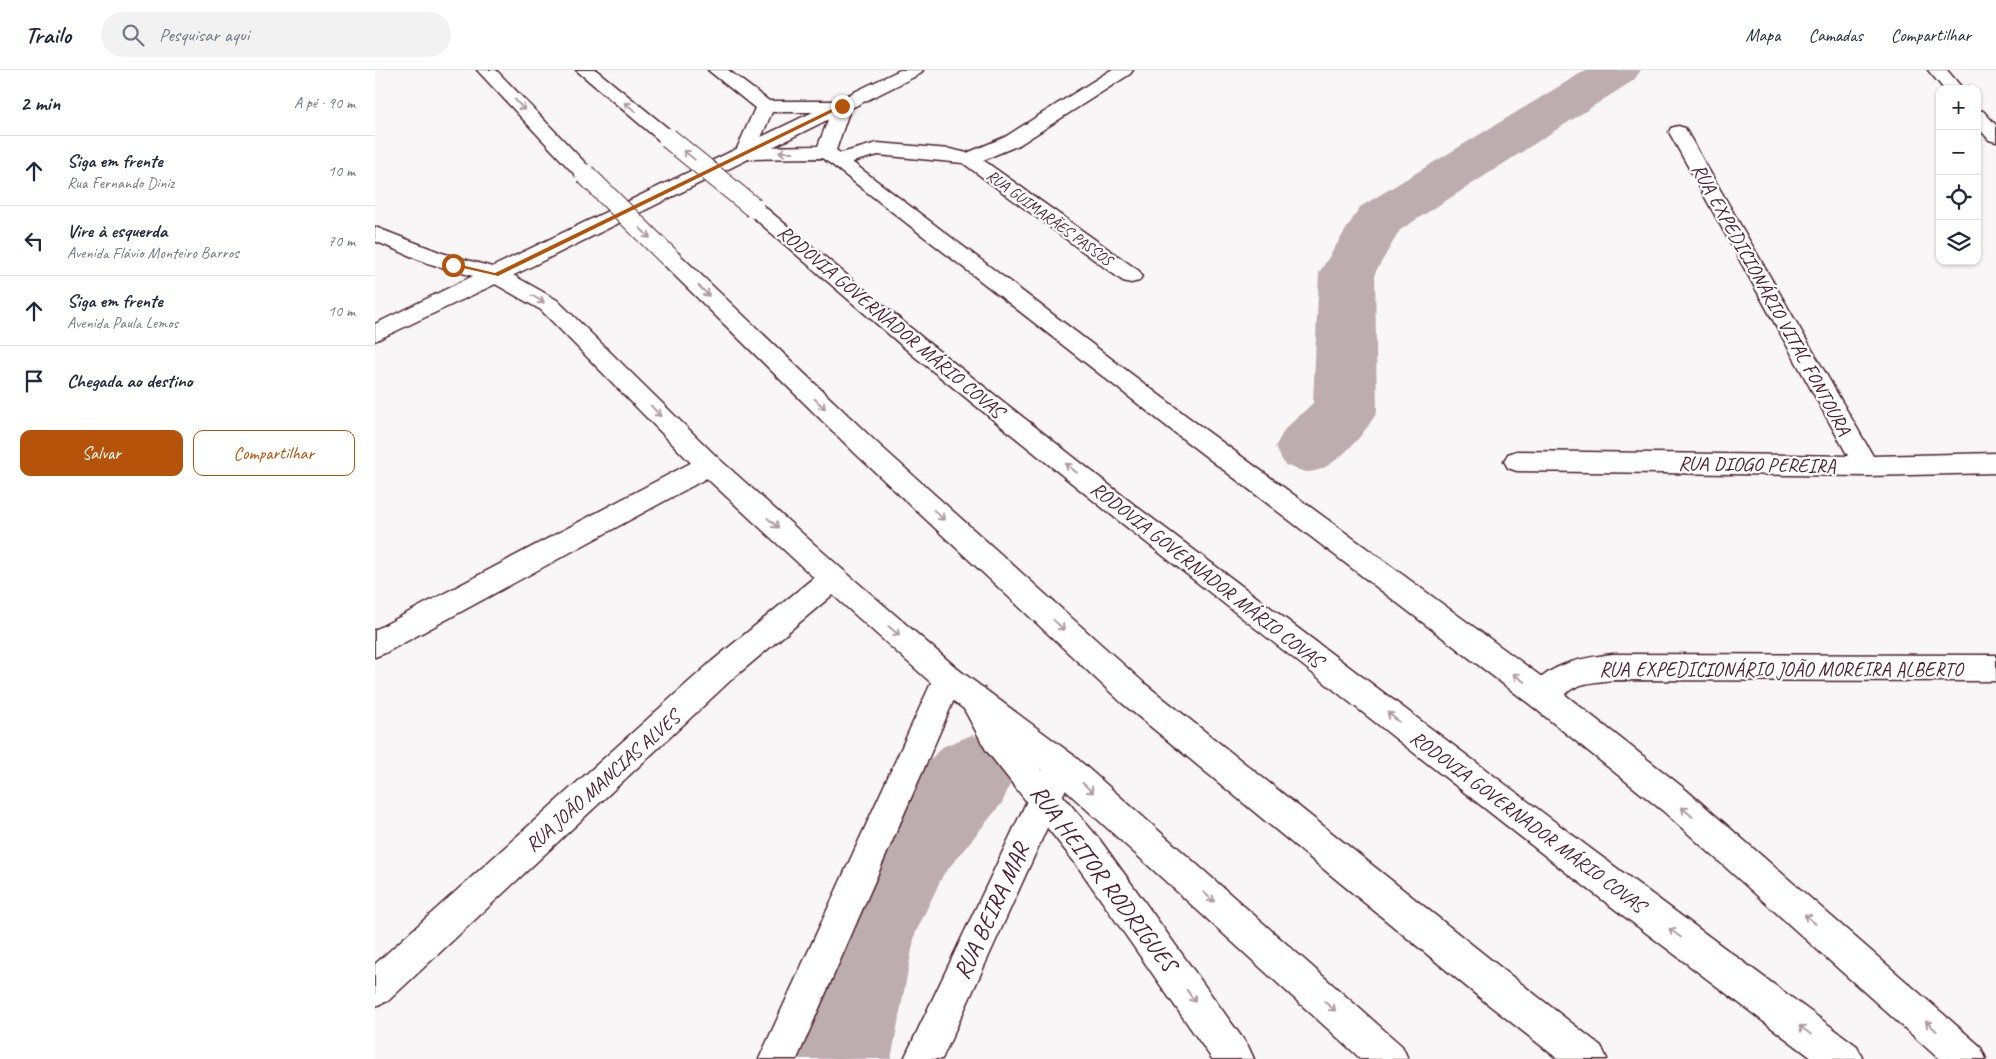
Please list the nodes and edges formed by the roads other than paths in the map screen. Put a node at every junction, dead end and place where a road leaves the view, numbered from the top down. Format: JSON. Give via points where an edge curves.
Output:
{"nodes":[{"id":1,"x":486,"y":70,"type":"edge"},
{"id":2,"x":585,"y":70,"type":"edge"},
{"id":3,"x":717,"y":70,"type":"edge"},
{"id":4,"x":914,"y":70,"type":"edge"},
{"id":5,"x":1124,"y":70,"type":"edge"},
{"id":6,"x":1937,"y":70,"type":"edge"},
{"id":7,"x":1950,"y":85,"type":"edge"},
{"id":8,"x":842,"y":106,"type":"junction"},
{"id":9,"x":765,"y":107,"type":"junction"},
{"id":10,"x":1981,"y":119,"type":"edge"},
{"id":11,"x":1678,"y":132,"type":"dead end"},
{"id":12,"x":1996,"y":136,"type":"edge"},
{"id":13,"x":745,"y":153,"type":"junction"},
{"id":14,"x":832,"y":156,"type":"junction"},
{"id":15,"x":969,"y":159,"type":"junction"},
{"id":16,"x":375,"y":233,"type":"edge"},
{"id":17,"x":496,"y":275,"type":"junction"},
{"id":18,"x":1131,"y":276,"type":"dead end"},
{"id":19,"x":375,"y":333,"type":"edge"},
{"id":20,"x":1517,"y":461,"type":"dead end"},
{"id":21,"x":1996,"y":463,"type":"edge"},
{"id":22,"x":709,"y":465,"type":"junction"},
{"id":23,"x":1866,"y":466,"type":"junction"},
{"id":24,"x":833,"y":578,"type":"junction"},
{"id":25,"x":375,"y":644,"type":"edge"},
{"id":26,"x":1996,"y":668,"type":"edge"},
{"id":27,"x":960,"y":688,"type":"junction"},
{"id":28,"x":1543,"y":696,"type":"junction"},
{"id":29,"x":1006,"y":736,"type":"junction"},
{"id":30,"x":1063,"y":766,"type":"junction"},
{"id":31,"x":1045,"y":797,"type":"junction"},
{"id":32,"x":375,"y":988,"type":"edge"},
{"id":33,"x":779,"y":1059,"type":"edge"},
{"id":34,"x":923,"y":1059,"type":"edge"},
{"id":35,"x":1235,"y":1059,"type":"edge"},
{"id":36,"x":1389,"y":1059,"type":"edge"},
{"id":37,"x":1588,"y":1059,"type":"edge"},
{"id":38,"x":1844,"y":1059,"type":"edge"},
{"id":39,"x":1967,"y":1059,"type":"edge"}],
"edges":[{"from":1,"to":37,"type":"main road","one_way":true,"bridge":true,"via":[[585,174],[867,449],[1133,693]]},
{"from":38,"to":2,"type":"main road","name":"RODOVIA GOVERNADOR MÁRIO COVAS","one_way":true,"bridge":true,"via":[[1579,861],[1128,514],[923,350]]},
{"from":3,"to":9,"type":"main road"},
{"from":4,"to":8,"type":"main road"},
{"from":5,"to":15,"type":"main road","name":"RUA GUIMARÃES PASSOS","via":[[1012,141]]},
{"from":6,"to":7,"type":"main road"},
{"from":8,"to":9,"type":"main road"},
{"from":8,"to":13,"type":"main road"},
{"from":8,"to":14,"type":"main road"},
{"from":9,"to":13,"type":"main road"},
{"from":10,"to":12,"type":"main road"},
{"from":11,"to":23,"type":"main road","name":"RUA EXPEDICIONÁRIO VITAL FONTOURA"},
{"from":14,"to":13,"type":"main road","name":"RUA GUIMARÃES PASSOS","one_way":true},
{"from":13,"to":17,"type":"main road"},
{"from":14,"to":15,"type":"main road","name":"RUA GUIMARÃES PASSOS","via":[[877,149]]},
{"from":28,"to":14,"type":"main road","one_way":true,"via":[[1183,426]]},
{"from":15,"to":18,"type":"main road","name":"RUA GUIMARÃES PASSOS"},
{"from":16,"to":17,"type":"main road","name":"RUA HEITOR RODRIGUES","via":[[414,252]]},
{"from":17,"to":19,"type":"main road"},
{"from":17,"to":22,"type":"main road","name":"RUA HEITOR RODRIGUES","one_way":true,"via":[[549,305]]},
{"from":20,"to":23,"type":"main road","name":"RUA DIOGO PEREIRA"},
{"from":21,"to":23,"type":"main road","name":"RUA DIOGO PEREIRA"},
{"from":22,"to":24,"type":"main road","name":"RUA HEITOR RODRIGUES","one_way":true},
{"from":22,"to":25,"type":"main road"},
{"from":24,"to":27,"type":"main road","name":"RUA HEITOR RODRIGUES","one_way":true},
{"from":24,"to":32,"type":"main road","name":"RUA JOÃO MANCIAS ALVES","via":[[721,671]]},
{"from":26,"to":28,"type":"main road","name":"RUA EXPEDICIONÁRIO JOÃO MOREIRA ALBERTO","via":[[1613,667],[1586,670],[1560,680]]},
{"from":27,"to":29,"type":"main road","name":"RUA HEITOR RODRIGUES"},
{"from":27,"to":33,"type":"main road"},
{"from":39,"to":28,"type":"main road","one_way":true,"via":[[1674,800]]},
{"from":29,"to":30,"type":"main road"},
{"from":29,"to":31,"type":"main road","name":"RUA HEITOR RODRIGUES"},
{"from":30,"to":31,"type":"main road","name":"RUA BEIRA MAR"},
{"from":30,"to":36,"type":"main road","one_way":true},
{"from":31,"to":34,"type":"main road","name":"RUA BEIRA MAR"},
{"from":31,"to":35,"type":"main road","name":"RUA HEITOR RODRIGUES","one_way":true,"via":[[1105,875]]}]}
